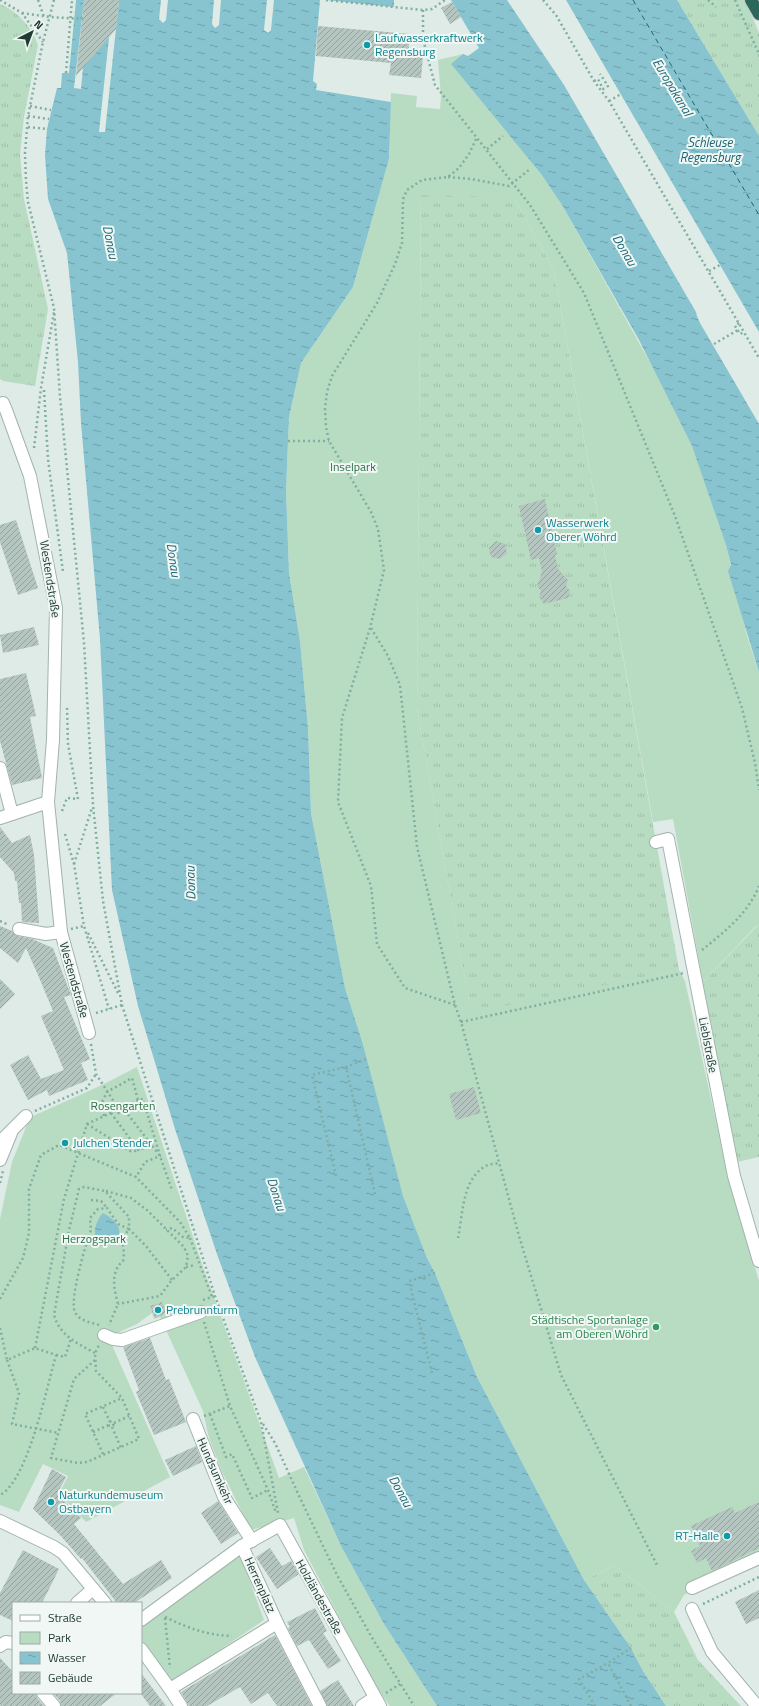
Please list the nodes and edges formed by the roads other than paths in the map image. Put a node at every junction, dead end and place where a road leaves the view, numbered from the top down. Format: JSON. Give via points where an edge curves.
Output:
{"nodes":[{"id":1,"x":751,"y":0,"type":"edge"},
{"id":2,"x":759,"y":14,"type":"edge"},
{"id":3,"x":3,"y":407,"type":"edge"},
{"id":4,"x":0,"y":768,"type":"edge"},
{"id":5,"x":48,"y":802,"type":"junction"},
{"id":6,"x":12,"y":814,"type":"junction"},
{"id":7,"x":0,"y":818,"type":"edge"},
{"id":8,"x":656,"y":842,"type":"dead end"},
{"id":9,"x":19,"y":929,"type":"dead end"},
{"id":10,"x":61,"y":932,"type":"junction"},
{"id":11,"x":89,"y":1033,"type":"road end"},
{"id":12,"x":26,"y":1116,"type":"road end"},
{"id":13,"x":12,"y":1129,"type":"junction"},
{"id":14,"x":0,"y":1142,"type":"edge"},
{"id":15,"x":0,"y":1160,"type":"edge"},
{"id":16,"x":759,"y":1261,"type":"edge"},
{"id":17,"x":201,"y":1312,"type":"road end"},
{"id":18,"x":102,"y":1330,"type":"road end"},
{"id":19,"x":193,"y":1419,"type":"road end"},
{"id":20,"x":0,"y":1521,"type":"edge"},
{"id":21,"x":247,"y":1544,"type":"junction"},
{"id":22,"x":759,"y":1558,"type":"edge"},
{"id":23,"x":692,"y":1588,"type":"dead end"},
{"id":24,"x":93,"y":1589,"type":"junction"},
{"id":25,"x":78,"y":1602,"type":"edge"},
{"id":26,"x":104,"y":1602,"type":"edge"},
{"id":27,"x":692,"y":1609,"type":"road end"},
{"id":28,"x":142,"y":1620,"type":"edge"},
{"id":29,"x":276,"y":1623,"type":"junction"},
{"id":30,"x":12,"y":1643,"type":"edge"},
{"id":31,"x":0,"y":1646,"type":"edge"},
{"id":32,"x":142,"y":1650,"type":"edge"},
{"id":33,"x":170,"y":1689,"type":"junction"},
{"id":34,"x":44,"y":1694,"type":"edge"},
{"id":35,"x":379,"y":1700,"type":"edge"},
{"id":36,"x":54,"y":1706,"type":"edge"},
{"id":37,"x":181,"y":1706,"type":"edge"},
{"id":38,"x":320,"y":1706,"type":"edge"},
{"id":39,"x":362,"y":1706,"type":"edge"},
{"id":40,"x":757,"y":1706,"type":"edge"}],
"edges":[{"from":1,"to":2,"type":"highway"},
{"from":3,"to":5,"type":"street","name":"Westendstraße","via":[[30,476],[56,608],[54,726]]},
{"from":4,"to":6,"type":"street"},
{"from":5,"to":6,"type":"street"},
{"from":5,"to":10,"type":"street","name":"Westendstraße"},
{"from":6,"to":7,"type":"street"},
{"from":8,"to":16,"type":"street","name":"Lieblstraße","via":[[668,839],[734,1176]]},
{"from":9,"to":10,"type":"street","via":[[46,934]]},
{"from":10,"to":11,"type":"street","name":"Westendstraße"},
{"from":12,"to":13,"type":"street"},
{"from":13,"to":14,"type":"street"},
{"from":13,"to":15,"type":"street"},
{"from":17,"to":18,"type":"street","via":[[122,1340],[113,1340]]},
{"from":19,"to":21,"type":"street","name":"Hundsumkehr","via":[[224,1497]]},
{"from":20,"to":24,"type":"street","via":[[63,1553]]},
{"from":21,"to":28,"type":"street","name":"Herrenplatz","via":[[161,1613]]},
{"from":21,"to":29,"type":"street","name":"Herrenplatz"},
{"from":21,"to":35,"type":"street","name":"Holzländestraße","via":[[280,1525]]},
{"from":22,"to":23,"type":"street"},
{"from":24,"to":25,"type":"street"},
{"from":24,"to":26,"type":"street"},
{"from":27,"to":40,"type":"street","via":[[712,1652]]},
{"from":29,"to":33,"type":"street","name":"Herrenplatz"},
{"from":29,"to":38,"type":"street"},
{"from":30,"to":31,"type":"street","via":[[6,1642]]},
{"from":32,"to":33,"type":"street"},
{"from":33,"to":37,"type":"street"},
{"from":34,"to":36,"type":"street"},
{"from":35,"to":39,"type":"street"}]}
